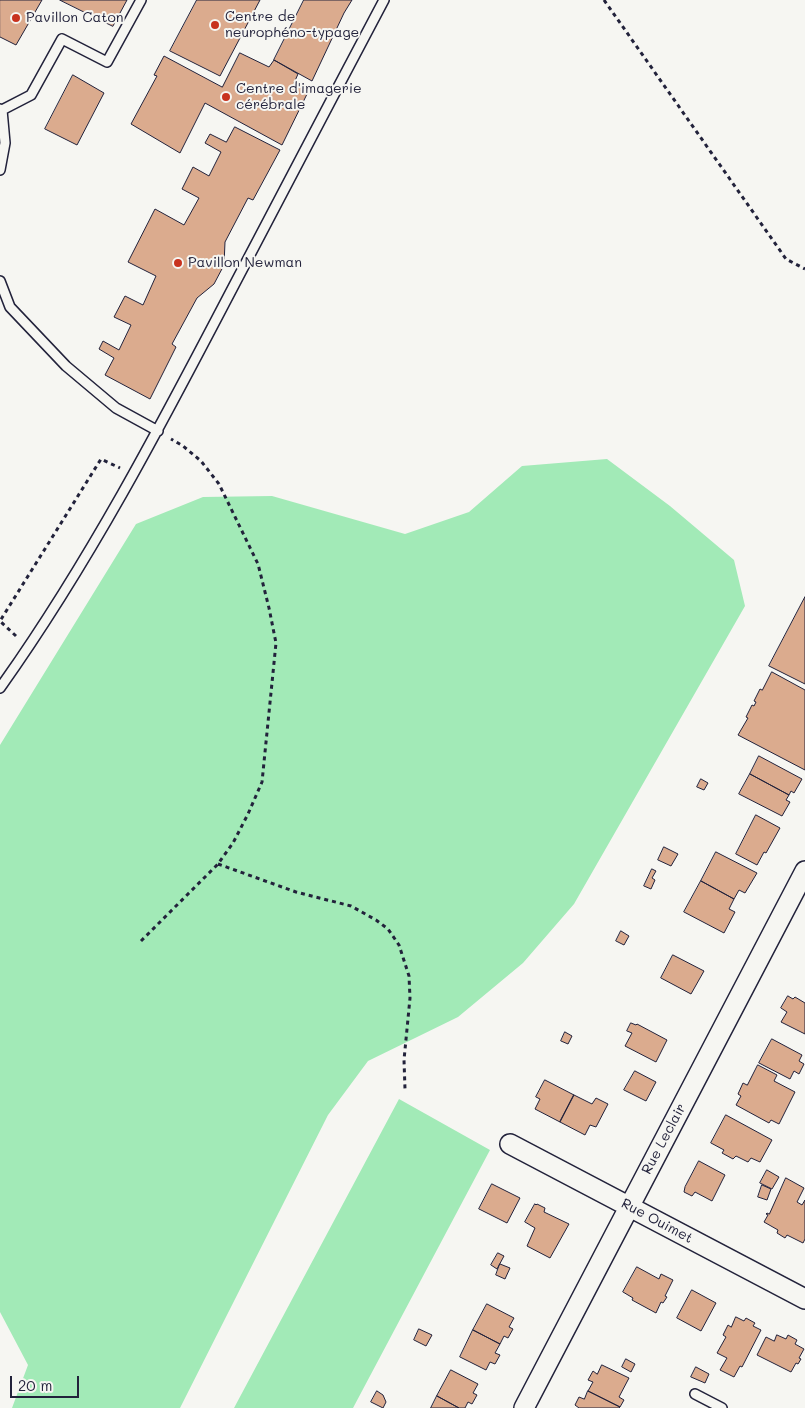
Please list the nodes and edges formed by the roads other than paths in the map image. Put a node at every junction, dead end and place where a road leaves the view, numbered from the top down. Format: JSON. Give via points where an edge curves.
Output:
{"nodes":[{"id":1,"x":141,"y":0,"type":"edge"},
{"id":2,"x":384,"y":0,"type":"edge"},
{"id":3,"x":1,"y":109,"type":"edge"},
{"id":4,"x":0,"y":170,"type":"edge"},
{"id":5,"x":0,"y":281,"type":"edge"},
{"id":6,"x":158,"y":431,"type":"junction"},
{"id":7,"x":0,"y":688,"type":"edge"},
{"id":8,"x":805,"y":871,"type":"edge"},
{"id":9,"x":510,"y":1144,"type":"dead end"},
{"id":10,"x":629,"y":1207,"type":"junction"},
{"id":11,"x":805,"y":1299,"type":"edge"},
{"id":12,"x":695,"y":1394,"type":"dead end"},
{"id":13,"x":524,"y":1408,"type":"edge"},
{"id":14,"x":722,"y":1408,"type":"edge"}],
"edges":[{"from":1,"to":3,"type":"lane","via":[[107,62],[62,39],[31,95]]},
{"from":2,"to":6,"type":"lane"},
{"from":3,"to":4,"type":"lane","via":[[5,143]]},
{"from":5,"to":6,"type":"lane","via":[[10,306],[66,366],[116,408]]},
{"from":6,"to":7,"type":"lane","via":[[33,643]]},
{"from":8,"to":10,"type":"street","name":"Rue Leclair"},
{"from":9,"to":10,"type":"street","name":"Rue Ouimet"},
{"from":10,"to":11,"type":"street","name":"Rue Ouimet"},
{"from":10,"to":13,"type":"street","name":"Rue Leclair"},
{"from":12,"to":14,"type":"lane"}]}
